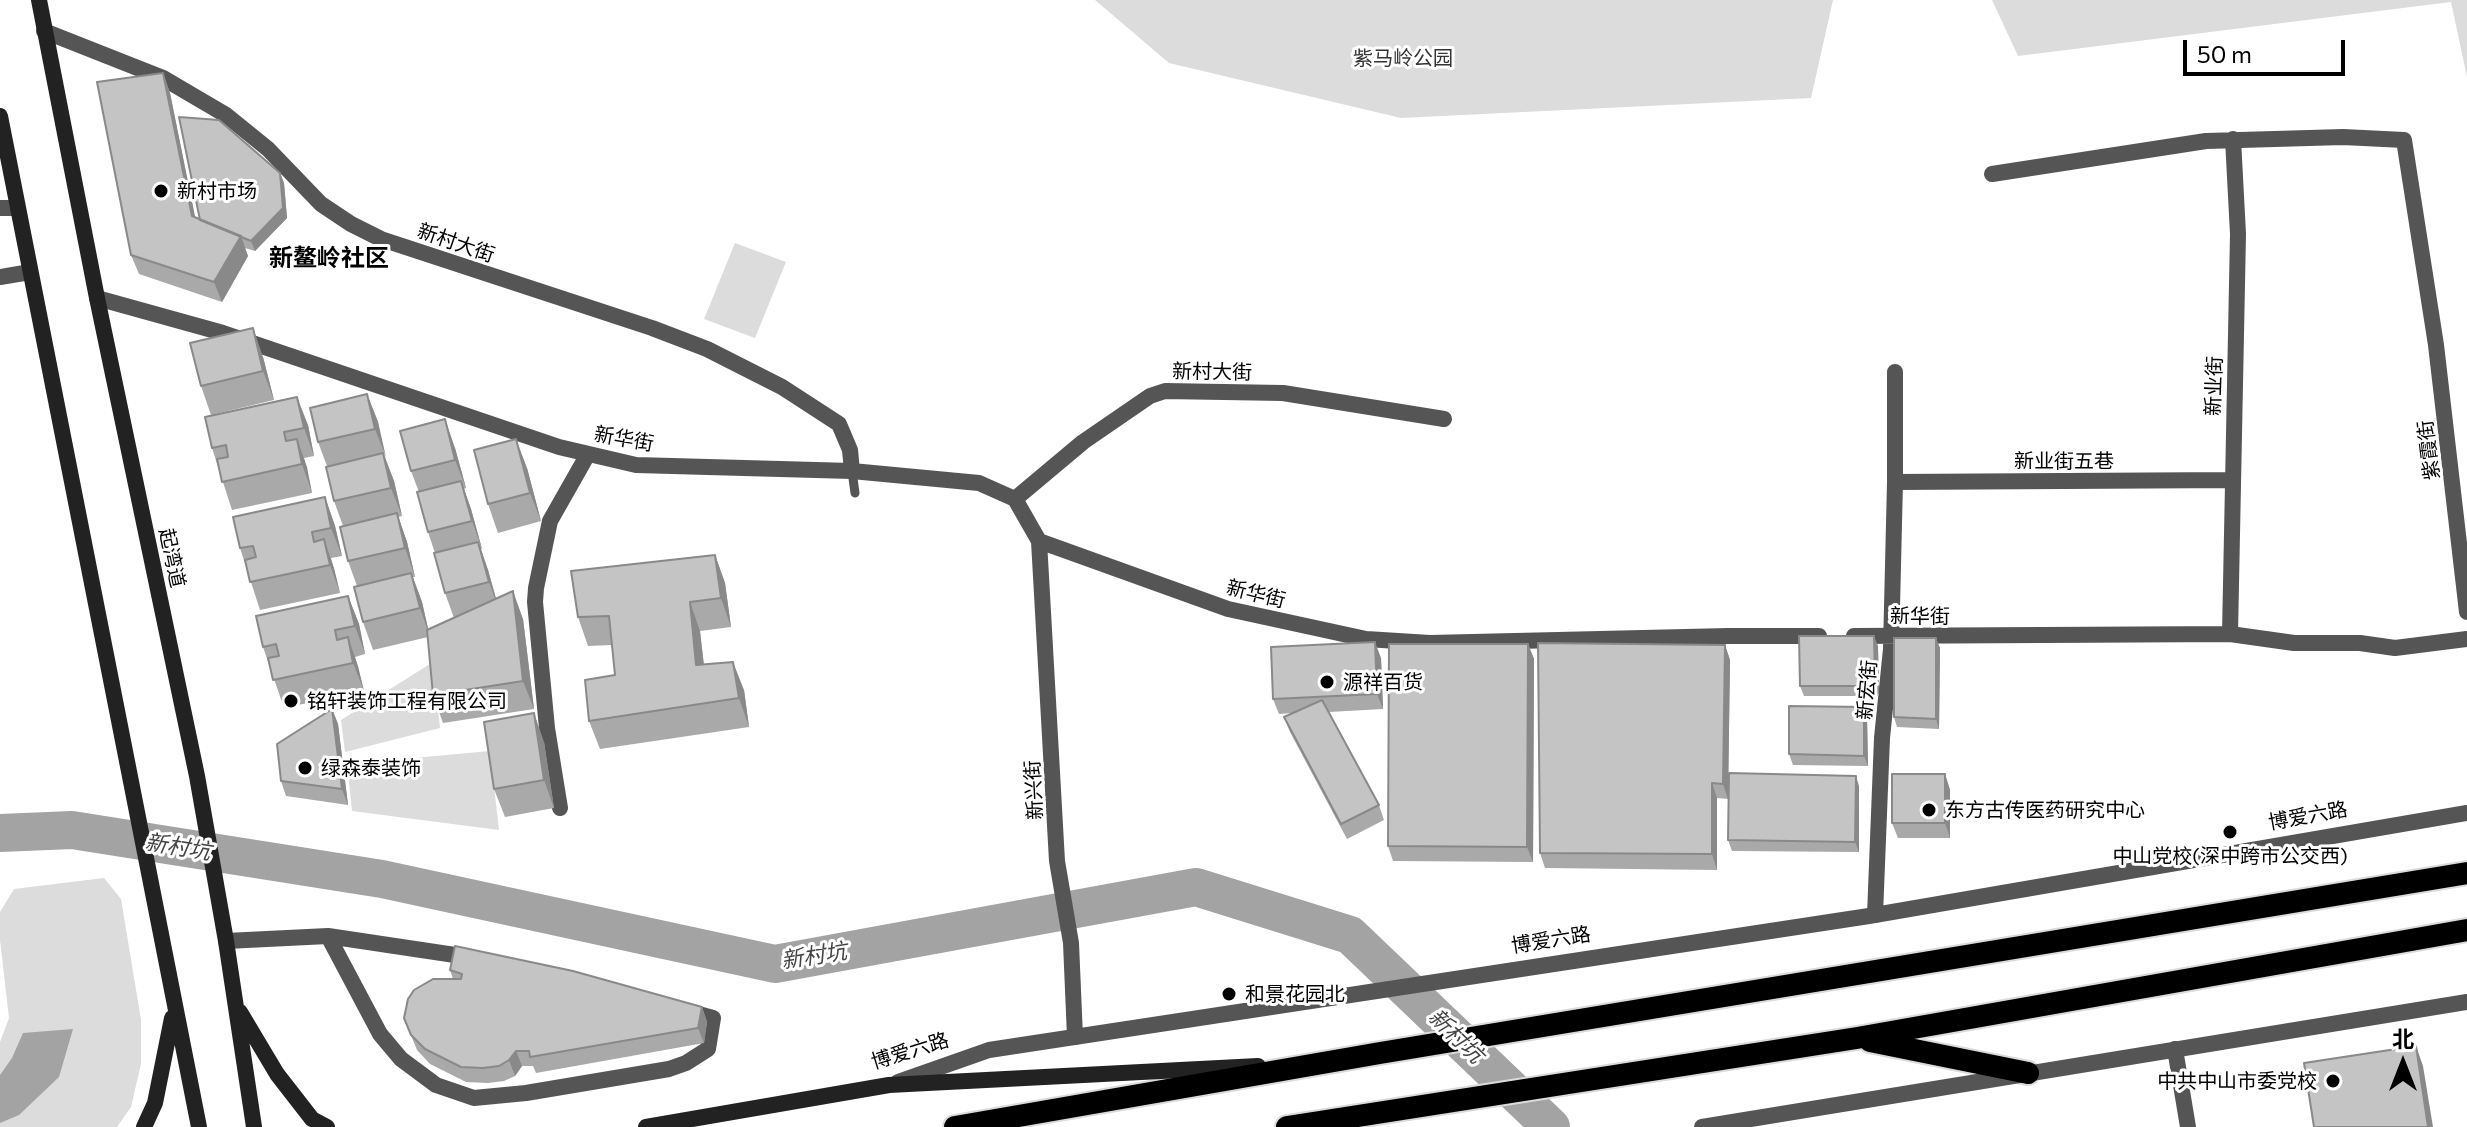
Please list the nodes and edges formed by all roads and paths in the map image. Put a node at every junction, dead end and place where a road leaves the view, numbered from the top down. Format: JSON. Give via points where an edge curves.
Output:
{"nodes":[{"id":1,"x":39,"y":0,"type":"edge"},
{"id":2,"x":44,"y":31,"type":"junction"},
{"id":3,"x":0,"y":116,"type":"edge"},
{"id":4,"x":2233,"y":139,"type":"junction"},
{"id":5,"x":1992,"y":174,"type":"dead end"},
{"id":6,"x":9,"y":208,"type":"edge"},
{"id":7,"x":30,"y":272,"type":"junction"},
{"id":8,"x":0,"y":277,"type":"edge"},
{"id":9,"x":97,"y":298,"type":"junction"},
{"id":10,"x":1895,"y":372,"type":"dead end"},
{"id":11,"x":1444,"y":419,"type":"dead end"},
{"id":12,"x":588,"y":454,"type":"junction"},
{"id":13,"x":852,"y":471,"type":"junction"},
{"id":14,"x":2232,"y":480,"type":"junction"},
{"id":15,"x":1895,"y":482,"type":"junction"},
{"id":16,"x":855,"y":493,"type":"dead end"},
{"id":17,"x":1015,"y":499,"type":"junction"},
{"id":18,"x":1039,"y":541,"type":"junction"},
{"id":19,"x":2467,"y":612,"type":"edge"},
{"id":20,"x":2230,"y":634,"type":"junction"},
{"id":21,"x":1891,"y":636,"type":"junction"},
{"id":22,"x":2467,"y":639,"type":"edge"},
{"id":23,"x":560,"y":808,"type":"dead end"},
{"id":24,"x":2467,"y":813,"type":"edge"},
{"id":25,"x":2467,"y":873,"type":"edge"},
{"id":26,"x":1875,"y":915,"type":"junction"},
{"id":27,"x":2467,"y":930,"type":"edge"},
{"id":28,"x":328,"y":936,"type":"junction"},
{"id":29,"x":226,"y":941,"type":"junction"},
{"id":30,"x":499,"y":963,"type":"edge"},
{"id":31,"x":234,"y":1002,"type":"junction"},
{"id":32,"x":2467,"y":1002,"type":"edge"},
{"id":33,"x":664,"y":1004,"type":"edge"},
{"id":34,"x":174,"y":1009,"type":"junction"},
{"id":35,"x":1075,"y":1037,"type":"junction"},
{"id":36,"x":1857,"y":1038,"type":"junction"},
{"id":37,"x":2175,"y":1049,"type":"junction"},
{"id":38,"x":1331,"y":1062,"type":"junction"},
{"id":39,"x":2028,"y":1073,"type":"junction"},
{"id":40,"x":889,"y":1085,"type":"junction"},
{"id":41,"x":144,"y":1127,"type":"edge"},
{"id":42,"x":199,"y":1127,"type":"edge"},
{"id":43,"x":254,"y":1127,"type":"edge"},
{"id":44,"x":327,"y":1127,"type":"edge"},
{"id":45,"x":646,"y":1127,"type":"edge"},
{"id":46,"x":955,"y":1127,"type":"edge"},
{"id":47,"x":1287,"y":1127,"type":"edge"},
{"id":48,"x":1702,"y":1127,"type":"edge"},
{"id":49,"x":2188,"y":1127,"type":"edge"}],
"edges":[{"from":1,"to":2,"type":"main road","name":"起湾道"},
{"from":2,"to":9,"type":"main road","name":"起湾道"},
{"from":2,"to":13,"type":"street","name":"新村大街","via":[[163,78],[226,115],[321,204],[361,229],[666,333],[782,387],[839,424]]},
{"from":3,"to":6,"type":"main road"},
{"from":4,"to":5,"type":"street"},
{"from":4,"to":14,"type":"street","name":"新业街","via":[[2238,234]]},
{"from":4,"to":19,"type":"street","name":"紫霞街","via":[[2404,140],[2438,361]]},
{"from":6,"to":7,"type":"main road"},
{"from":7,"to":8,"type":"street"},
{"from":7,"to":34,"type":"main road"},
{"from":9,"to":12,"type":"street","name":"新华街","via":[[223,333]]},
{"from":9,"to":29,"type":"main road","name":"起湾道","via":[[197,776]]},
{"from":10,"to":15,"type":"street","name":"新宏街"},
{"from":11,"to":17,"type":"street","name":"新村大街","via":[[1283,393],[1165,391],[1083,442]]},
{"from":12,"to":13,"type":"street","name":"新华街","via":[[636,465]]},
{"from":12,"to":23,"type":"street","via":[[550,521],[536,588],[547,728]]},
{"from":13,"to":16,"type":"lane"},
{"from":13,"to":17,"type":"street","name":"新华街","via":[[979,483]]},
{"from":14,"to":15,"type":"street","name":"新业街五巷"},
{"from":14,"to":20,"type":"street","name":"新业街"},
{"from":15,"to":21,"type":"street","name":"新宏街"},
{"from":17,"to":18,"type":"street"},
{"from":18,"to":21,"type":"street","name":"新华街","via":[[1228,609],[1366,639],[1430,643]]},
{"from":18,"to":35,"type":"street","name":"新兴街","via":[[1057,861],[1071,943]]},
{"from":20,"to":21,"type":"street","name":"新华街"},
{"from":20,"to":22,"type":"street","name":"新华街","via":[[2395,648]]},
{"from":21,"to":26,"type":"street","name":"新宏街"},
{"from":24,"to":26,"type":"street","name":"博爱六路"},
{"from":25,"to":38,"type":"highway"},
{"from":26,"to":35,"type":"street","name":"博爱六路"},
{"from":27,"to":36,"type":"highway"},
{"from":28,"to":29,"type":"street"},
{"from":28,"to":30,"type":"street"},
{"from":28,"to":33,"type":"street","via":[[380,1034],[401,1059],[436,1085],[474,1098],[669,1069],[708,1049],[713,1018]]},
{"from":29,"to":31,"type":"main road","name":"起湾道"},
{"from":31,"to":43,"type":"main road","name":"起湾道"},
{"from":31,"to":44,"type":"main road","via":[[277,1074],[312,1119]]},
{"from":32,"to":37,"type":"street"},
{"from":34,"to":41,"type":"main road","via":[[155,1103]]},
{"from":34,"to":42,"type":"main road"},
{"from":35,"to":40,"type":"street","name":"博爱六路","via":[[989,1050]]},
{"from":36,"to":39,"type":"highway"},
{"from":36,"to":47,"type":"highway"},
{"from":37,"to":39,"type":"street"},
{"from":37,"to":49,"type":"street"},
{"from":38,"to":40,"type":"main road"},
{"from":38,"to":46,"type":"highway"},
{"from":39,"to":48,"type":"street"},
{"from":40,"to":45,"type":"main road","name":"博爱六路"}]}
